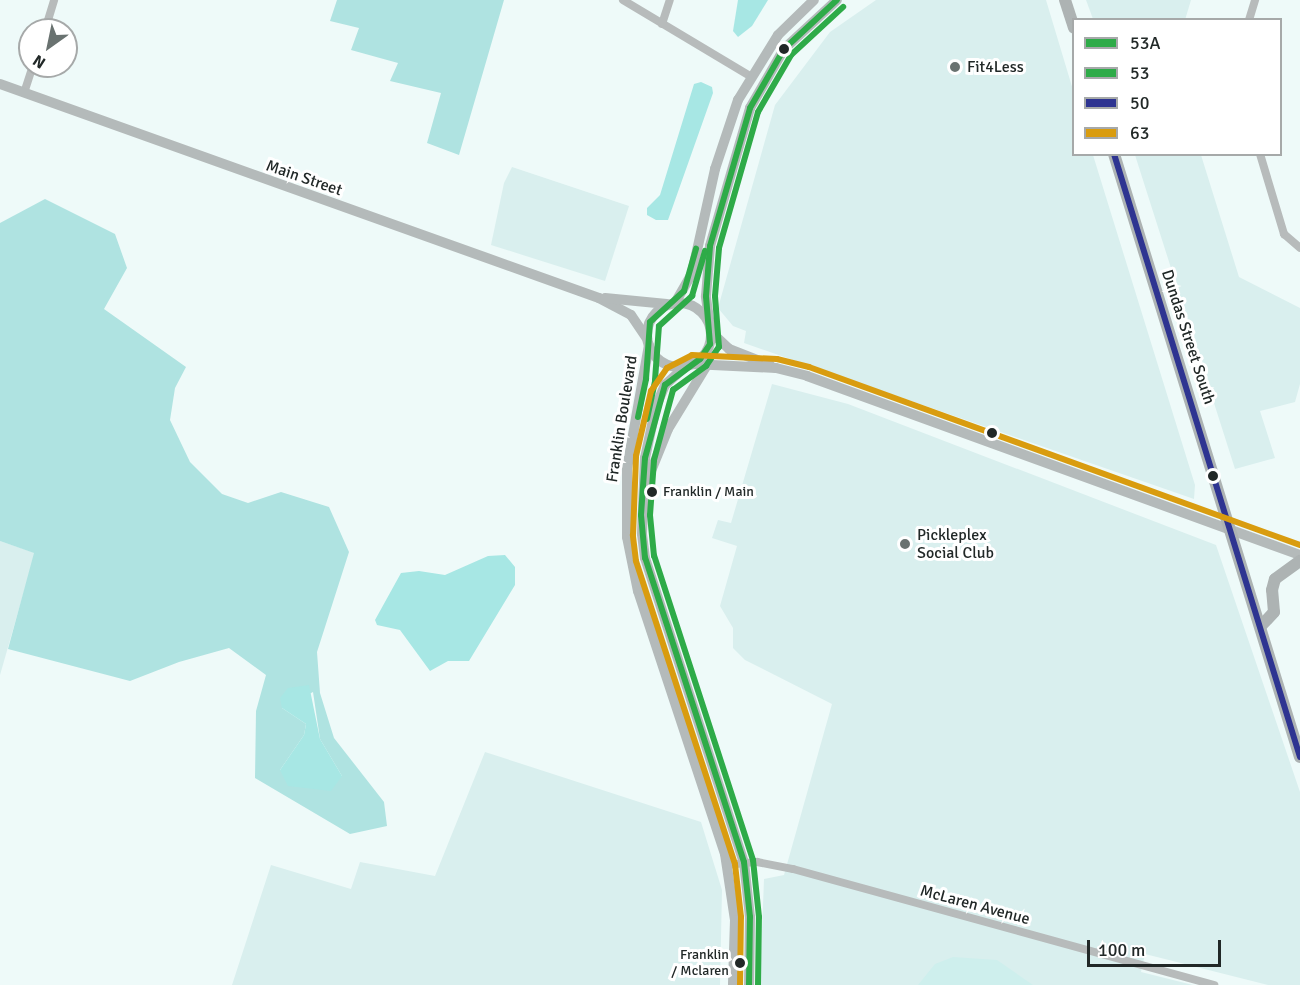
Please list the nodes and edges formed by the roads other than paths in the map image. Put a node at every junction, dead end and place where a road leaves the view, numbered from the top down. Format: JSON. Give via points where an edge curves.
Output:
{"nodes":[{"id":1,"x":54,"y":0,"type":"edge"},
{"id":2,"x":623,"y":0,"type":"edge"},
{"id":3,"x":670,"y":0,"type":"edge"},
{"id":4,"x":814,"y":0,"type":"edge"},
{"id":5,"x":837,"y":0,"type":"edge"},
{"id":6,"x":1065,"y":0,"type":"edge"},
{"id":7,"x":1255,"y":0,"type":"edge"},
{"id":8,"x":49,"y":18,"type":"edge"},
{"id":9,"x":1250,"y":18,"type":"edge"},
{"id":10,"x":1072,"y":22,"type":"edge"},
{"id":11,"x":662,"y":24,"type":"junction"},
{"id":12,"x":750,"y":76,"type":"junction"},
{"id":13,"x":29,"y":78,"type":"edge"},
{"id":14,"x":0,"y":84,"type":"edge"},
{"id":15,"x":24,"y":93,"type":"junction"},
{"id":16,"x":1115,"y":156,"type":"edge"},
{"id":17,"x":1261,"y":156,"type":"edge"},
{"id":18,"x":1300,"y":248,"type":"edge"},
{"id":19,"x":598,"y":298,"type":"junction"},
{"id":20,"x":672,"y":304,"type":"junction"},
{"id":21,"x":711,"y":329,"type":"junction"},
{"id":22,"x":648,"y":342,"type":"junction"},
{"id":23,"x":689,"y":365,"type":"junction"},
{"id":24,"x":708,"y":365,"type":"junction"},
{"id":25,"x":776,"y":368,"type":"junction"},
{"id":26,"x":642,"y":498,"type":"junction"},
{"id":27,"x":1232,"y":529,"type":"junction"},
{"id":28,"x":1300,"y":555,"type":"edge"},
{"id":29,"x":1300,"y":561,"type":"edge"},
{"id":30,"x":1261,"y":626,"type":"junction"},
{"id":31,"x":1300,"y":757,"type":"edge"},
{"id":32,"x":744,"y":862,"type":"junction"},
{"id":33,"x":727,"y":865,"type":"junction"},
{"id":34,"x":733,"y":985,"type":"edge"},
{"id":35,"x":749,"y":985,"type":"edge"},
{"id":36,"x":1214,"y":985,"type":"edge"}],
"edges":[{"from":1,"to":8,"type":"street"},
{"from":2,"to":11,"type":"street"},
{"from":3,"to":11,"type":"street"},
{"from":4,"to":12,"type":"main road","via":[[778,35]]},
{"from":5,"to":21,"type":"main road","via":[[784,49],[750,108],[710,246],[706,296]]},
{"from":6,"to":10,"type":"main road"},
{"from":7,"to":9,"type":"street"},
{"from":11,"to":12,"type":"street"},
{"from":12,"to":20,"type":"main road","via":[[715,169],[692,273]]},
{"from":13,"to":15,"type":"street"},
{"from":14,"to":15,"type":"main road","name":"Main Street"},
{"from":15,"to":19,"type":"main road","name":"Main Street"},
{"from":16,"to":27,"type":"main road","name":"Dundas Street South"},
{"from":17,"to":18,"type":"street","via":[[1284,234]]},
{"from":19,"to":20,"type":"main road","name":"Main Street"},
{"from":19,"to":22,"type":"main road","name":"Main Street","via":[[631,315]]},
{"from":20,"to":21,"type":"main road","via":[[692,306]]},
{"from":20,"to":22,"type":"main road","via":[[650,322]]},
{"from":21,"to":23,"type":"main road","via":[[706,352]]},
{"from":21,"to":25,"type":"main road","via":[[729,349]]},
{"from":22,"to":23,"type":"main road","via":[[663,362]]},
{"from":22,"to":33,"type":"main road","name":"Franklin Boulevard","via":[[627,468],[627,537],[638,591]]},
{"from":23,"to":24,"type":"main road"},
{"from":23,"to":26,"type":"main road","name":"Franklin Boulevard","via":[[673,375],[660,394],[645,458]]},
{"from":24,"to":25,"type":"main road"},
{"from":24,"to":26,"type":"main road","via":[[664,436]]},
{"from":25,"to":27,"type":"main road","via":[[842,387]]},
{"from":26,"to":32,"type":"main road","name":"Franklin Boulevard","via":[[645,558]]},
{"from":27,"to":28,"type":"main road"},
{"from":27,"to":30,"type":"main road","name":"Dundas Street South"},
{"from":29,"to":30,"type":"main road","via":[[1275,579],[1274,612]]},
{"from":30,"to":31,"type":"main road","name":"Dundas Street South"},
{"from":32,"to":33,"type":"street","name":"McLaren Avenue"},
{"from":32,"to":35,"type":"main road","name":"Franklin Boulevard","via":[[750,916]]},
{"from":32,"to":36,"type":"street","name":"McLaren Avenue","via":[[793,869]]},
{"from":33,"to":34,"type":"main road","name":"Franklin Boulevard","via":[[735,920]]}]}
